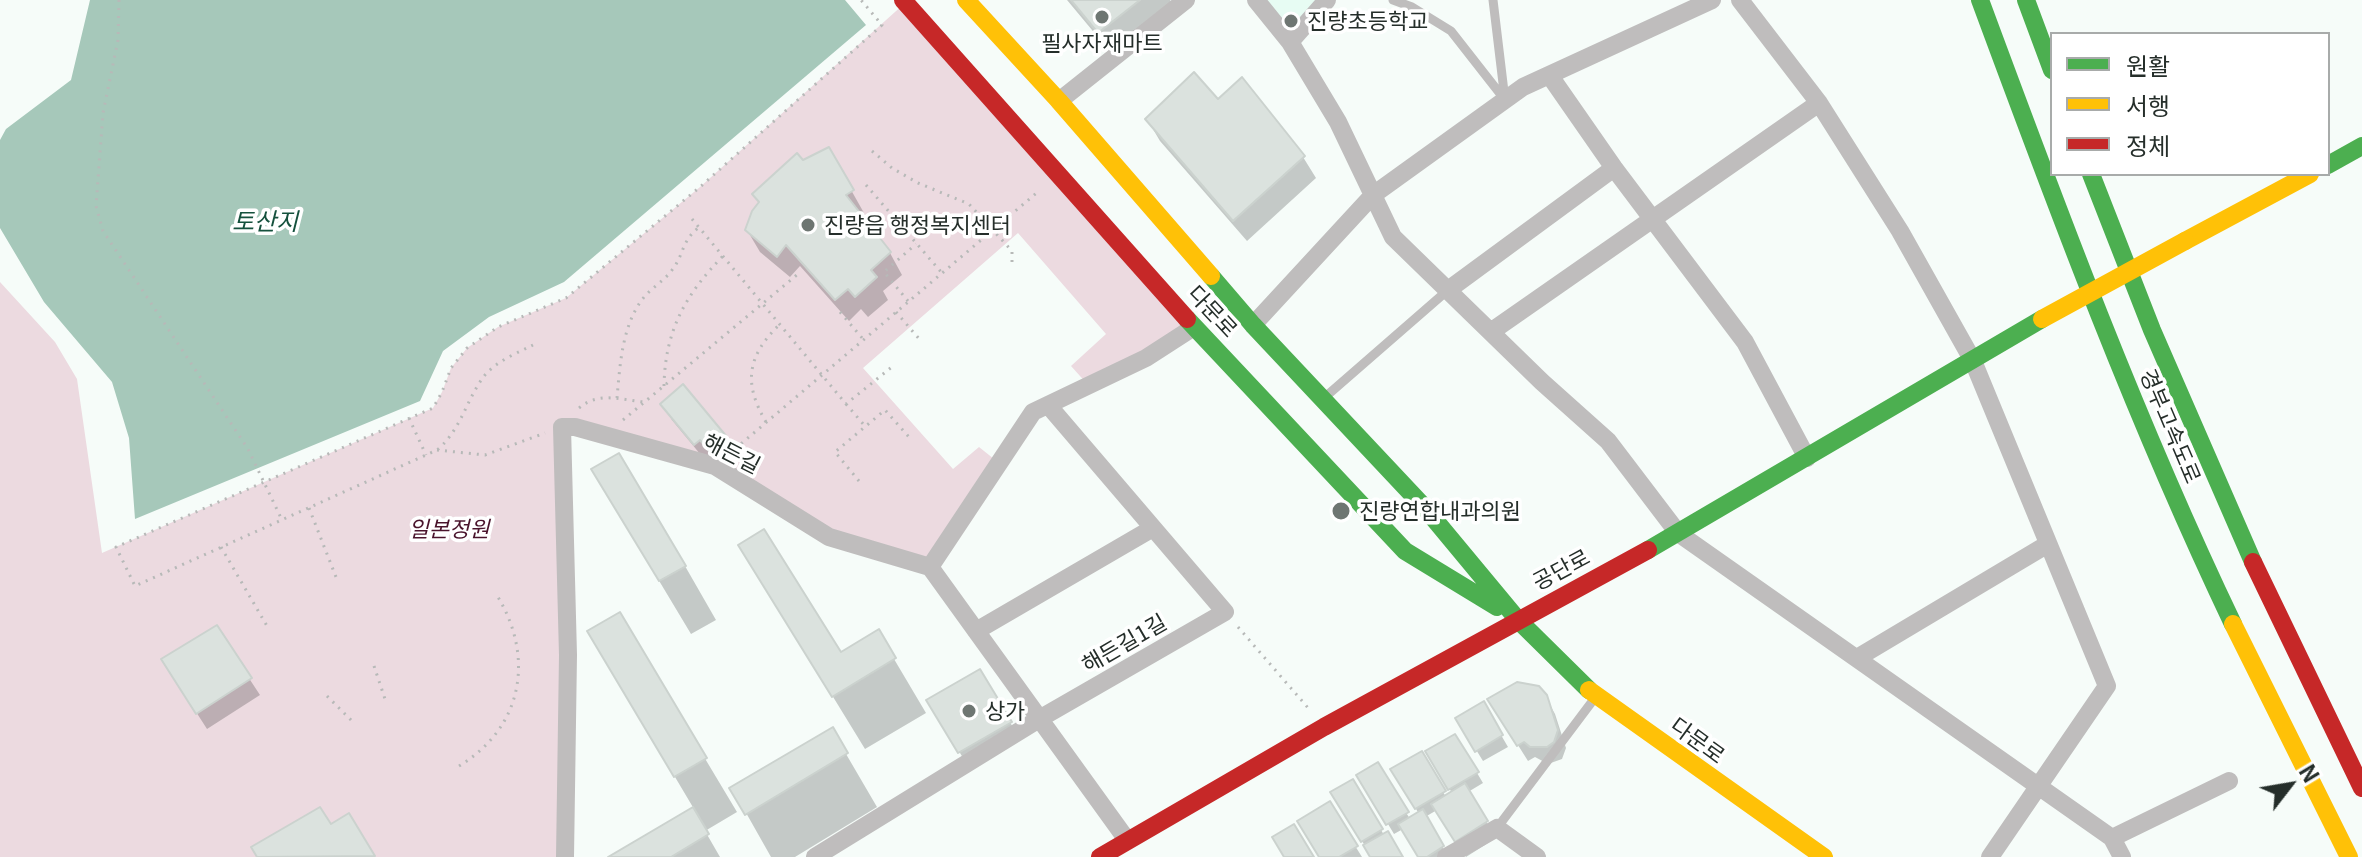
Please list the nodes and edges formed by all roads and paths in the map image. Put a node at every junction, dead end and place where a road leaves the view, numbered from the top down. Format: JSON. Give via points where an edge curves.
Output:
{"nodes":[{"id":1,"x":119,"y":0,"type":"edge"},
{"id":2,"x":861,"y":0,"type":"edge"},
{"id":3,"x":903,"y":0,"type":"edge"},
{"id":4,"x":966,"y":0,"type":"edge"},
{"id":5,"x":1186,"y":0,"type":"edge"},
{"id":6,"x":1256,"y":0,"type":"edge"},
{"id":7,"x":1327,"y":0,"type":"edge"},
{"id":8,"x":1393,"y":0,"type":"edge"},
{"id":9,"x":1493,"y":0,"type":"edge"},
{"id":10,"x":1712,"y":0,"type":"edge"},
{"id":11,"x":1740,"y":0,"type":"edge"},
{"id":12,"x":1980,"y":0,"type":"edge"},
{"id":13,"x":2026,"y":0,"type":"edge"},
{"id":14,"x":1290,"y":42,"type":"junction"},
{"id":15,"x":2050,"y":65,"type":"edge"},
{"id":16,"x":1550,"y":76,"type":"junction"},
{"id":17,"x":1505,"y":100,"type":"junction"},
{"id":18,"x":1059,"y":101,"type":"junction"},
{"id":19,"x":1819,"y":103,"type":"junction"},
{"id":20,"x":2362,"y":146,"type":"edge"},
{"id":21,"x":872,"y":151,"type":"dead end"},
{"id":22,"x":2330,"y":164,"type":"edge"},
{"id":23,"x":1614,"y":168,"type":"junction"},
{"id":24,"x":1058,"y":175,"type":"junction"},
{"id":25,"x":2092,"y":176,"type":"edge"},
{"id":26,"x":2306,"y":176,"type":"edge"},
{"id":27,"x":866,"y":185,"type":"dead end"},
{"id":28,"x":1373,"y":195,"type":"junction"},
{"id":29,"x":1652,"y":218,"type":"junction"},
{"id":30,"x":692,"y":219,"type":"dead end"},
{"id":31,"x":699,"y":227,"type":"junction"},
{"id":32,"x":994,"y":229,"type":"junction"},
{"id":33,"x":917,"y":244,"type":"junction"},
{"id":34,"x":723,"y":256,"type":"junction"},
{"id":35,"x":1012,"y":264,"type":"dead end"},
{"id":36,"x":942,"y":273,"type":"junction"},
{"id":37,"x":798,"y":274,"type":"dead end"},
{"id":38,"x":1448,"y":290,"type":"junction"},
{"id":39,"x":908,"y":301,"type":"junction"},
{"id":40,"x":840,"y":312,"type":"dead end"},
{"id":41,"x":896,"y":312,"type":"junction"},
{"id":42,"x":780,"y":324,"type":"junction"},
{"id":43,"x":1253,"y":325,"type":"junction"},
{"id":44,"x":1194,"y":327,"type":"junction"},
{"id":45,"x":1492,"y":331,"type":"junction"},
{"id":46,"x":864,"y":340,"type":"junction"},
{"id":47,"x":921,"y":341,"type":"dead end"},
{"id":48,"x":533,"y":345,"type":"dead end"},
{"id":49,"x":1973,"y":361,"type":"junction"},
{"id":50,"x":893,"y":366,"type":"dead end"},
{"id":51,"x":822,"y":375,"type":"junction"},
{"id":52,"x":664,"y":386,"type":"junction"},
{"id":53,"x":617,"y":398,"type":"junction"},
{"id":54,"x":1322,"y":399,"type":"junction"},
{"id":55,"x":644,"y":402,"type":"junction"},
{"id":56,"x":846,"y":404,"type":"junction"},
{"id":57,"x":1048,"y":405,"type":"junction"},
{"id":58,"x":409,"y":418,"type":"junction"},
{"id":59,"x":766,"y":422,"type":"junction"},
{"id":60,"x":562,"y":427,"type":"junction"},
{"id":61,"x":865,"y":427,"type":"junction"},
{"id":62,"x":606,"y":435,"type":"junction"},
{"id":63,"x":909,"y":437,"type":"dead end"},
{"id":64,"x":437,"y":450,"type":"junction"},
{"id":65,"x":426,"y":455,"type":"junction"},
{"id":66,"x":1807,"y":458,"type":"junction"},
{"id":67,"x":715,"y":466,"type":"junction"},
{"id":68,"x":263,"y":480,"type":"junction"},
{"id":69,"x":859,"y":481,"type":"dead end"},
{"id":70,"x":309,"y":508,"type":"junction"},
{"id":71,"x":282,"y":520,"type":"junction"},
{"id":72,"x":1153,"y":528,"type":"junction"},
{"id":73,"x":1678,"y":533,"type":"junction"},
{"id":74,"x":2048,"y":544,"type":"junction"},
{"id":75,"x":221,"y":547,"type":"junction"},
{"id":76,"x":930,"y":567,"type":"junction"},
{"id":77,"x":336,"y":577,"type":"dead end"},
{"id":78,"x":498,"y":597,"type":"dead end"},
{"id":79,"x":1225,"y":612,"type":"junction"},
{"id":80,"x":1518,"y":620,"type":"junction"},
{"id":81,"x":267,"y":626,"type":"dead end"},
{"id":82,"x":976,"y":631,"type":"junction"},
{"id":83,"x":1857,"y":658,"type":"junction"},
{"id":84,"x":374,"y":666,"type":"dead end"},
{"id":85,"x":327,"y":696,"type":"dead end"},
{"id":86,"x":1596,"y":697,"type":"junction"},
{"id":87,"x":386,"y":702,"type":"dead end"},
{"id":88,"x":1039,"y":719,"type":"junction"},
{"id":89,"x":353,"y":722,"type":"dead end"},
{"id":90,"x":1324,"y":727,"type":"junction"},
{"id":91,"x":459,"y":766,"type":"dead end"},
{"id":92,"x":2229,"y":781,"type":"dead end"},
{"id":93,"x":2039,"y":784,"type":"junction"},
{"id":94,"x":2362,"y":788,"type":"edge"},
{"id":95,"x":1497,"y":828,"type":"junction"},
{"id":96,"x":2112,"y":838,"type":"junction"},
{"id":97,"x":1127,"y":840,"type":"junction"},
{"id":98,"x":565,"y":857,"type":"edge"},
{"id":99,"x":815,"y":857,"type":"edge"},
{"id":100,"x":1100,"y":857,"type":"edge"},
{"id":101,"x":1139,"y":857,"type":"edge"},
{"id":102,"x":1446,"y":857,"type":"edge"},
{"id":103,"x":1537,"y":857,"type":"edge"},
{"id":104,"x":1824,"y":857,"type":"edge"},
{"id":105,"x":1990,"y":857,"type":"edge"},
{"id":106,"x":2122,"y":857,"type":"edge"},
{"id":107,"x":2349,"y":857,"type":"edge"}],
"edges":[{"from":1,"to":68,"type":"path","via":[[96,206],[103,231],[248,449]]},
{"from":2,"to":58,"type":"path","via":[[882,25],[566,298],[498,327],[467,348],[451,368],[433,408]]},
{"from":3,"to":24,"type":"main road","name":"다문로"},
{"from":4,"to":18,"type":"main road","name":"다문로"},
{"from":5,"to":18,"type":"street"},
{"from":6,"to":14,"type":"street"},
{"from":7,"to":14,"type":"street"},
{"from":8,"to":17,"type":"lane","via":[[1451,31]]},
{"from":9,"to":17,"type":"lane"},
{"from":10,"to":16,"type":"street"},
{"from":11,"to":19,"type":"street"},
{"from":12,"to":107,"type":"main road","name":"경부고속도로","via":[[2159,463]]},
{"from":13,"to":15,"type":"main road"},
{"from":14,"to":28,"type":"street","via":[[1338,122]]},
{"from":16,"to":17,"type":"street"},
{"from":16,"to":23,"type":"street"},
{"from":17,"to":28,"type":"street"},
{"from":18,"to":43,"type":"main road","name":"다문로"},
{"from":19,"to":29,"type":"street"},
{"from":19,"to":49,"type":"street"},
{"from":20,"to":22,"type":"main road"},
{"from":21,"to":32,"type":"path","via":[[918,183],[969,204]]},
{"from":23,"to":29,"type":"street"},
{"from":23,"to":38,"type":"street"},
{"from":24,"to":32,"type":"path"},
{"from":24,"to":44,"type":"main road","name":"다문로"},
{"from":25,"to":94,"type":"main road","name":"경부고속도로","via":[[2204,453]]},
{"from":26,"to":49,"type":"main road","name":"공단로","bridge":true},
{"from":27,"to":33,"type":"path"},
{"from":28,"to":38,"type":"street","via":[[1393,237]]},
{"from":28,"to":43,"type":"street"},
{"from":29,"to":45,"type":"street"},
{"from":29,"to":66,"type":"street","via":[[1745,342]]},
{"from":30,"to":31,"type":"path"},
{"from":31,"to":34,"type":"path"},
{"from":31,"to":53,"type":"path","via":[[683,244],[669,274],[635,311]]},
{"from":32,"to":35,"type":"path","via":[[1012,251]]},
{"from":32,"to":36,"type":"path"},
{"from":33,"to":36,"type":"path"},
{"from":33,"to":39,"type":"path","via":[[884,272]]},
{"from":34,"to":42,"type":"path"},
{"from":34,"to":52,"type":"path","via":[[700,280],[674,326]]},
{"from":36,"to":39,"type":"path"},
{"from":37,"to":52,"type":"path"},
{"from":38,"to":45,"type":"street"},
{"from":38,"to":54,"type":"lane"},
{"from":39,"to":41,"type":"path"},
{"from":40,"to":46,"type":"path"},
{"from":41,"to":46,"type":"path"},
{"from":41,"to":47,"type":"path"},
{"from":42,"to":51,"type":"path"},
{"from":42,"to":59,"type":"path","via":[[757,352],[750,385]]},
{"from":43,"to":54,"type":"main road","name":"다문로"},
{"from":44,"to":57,"type":"street","via":[[1146,358]]},
{"from":44,"to":80,"type":"main road","name":"다문로","via":[[1405,551]]},
{"from":45,"to":73,"type":"street","via":[[1608,441]]},
{"from":46,"to":51,"type":"path"},
{"from":48,"to":64,"type":"path","via":[[485,375],[458,425]]},
{"from":49,"to":66,"type":"main road","name":"공단로"},
{"from":49,"to":74,"type":"street"},
{"from":50,"to":56,"type":"path"},
{"from":51,"to":56,"type":"path"},
{"from":51,"to":59,"type":"path"},
{"from":52,"to":55,"type":"path"},
{"from":53,"to":55,"type":"path"},
{"from":53,"to":60,"type":"path","via":[[595,398]]},
{"from":54,"to":80,"type":"main road","name":"다문로","via":[[1425,508]]},
{"from":55,"to":62,"type":"path"},
{"from":56,"to":61,"type":"path"},
{"from":57,"to":72,"type":"street"},
{"from":57,"to":76,"type":"street","via":[[1033,412]]},
{"from":58,"to":65,"type":"path"},
{"from":58,"to":68,"type":"path"},
{"from":59,"to":67,"type":"path"},
{"from":60,"to":62,"type":"street","name":"해든길"},
{"from":60,"to":64,"type":"path","via":[[485,455]]},
{"from":60,"to":98,"type":"street","via":[[568,655]]},
{"from":61,"to":63,"type":"path","via":[[885,410]]},
{"from":61,"to":69,"type":"path","via":[[835,452]]},
{"from":62,"to":67,"type":"street","name":"해든길"},
{"from":64,"to":65,"type":"path"},
{"from":65,"to":70,"type":"path"},
{"from":66,"to":73,"type":"main road","name":"공단로"},
{"from":67,"to":76,"type":"street","name":"해든길","via":[[829,537]]},
{"from":68,"to":71,"type":"path"},
{"from":68,"to":75,"type":"path","via":[[116,547],[135,586]]},
{"from":70,"to":71,"type":"path"},
{"from":70,"to":77,"type":"path"},
{"from":71,"to":75,"type":"path"},
{"from":72,"to":79,"type":"street"},
{"from":72,"to":82,"type":"street"},
{"from":73,"to":80,"type":"main road","name":"공단로"},
{"from":73,"to":83,"type":"street"},
{"from":74,"to":83,"type":"street"},
{"from":74,"to":93,"type":"street","via":[[2107,686]]},
{"from":75,"to":81,"type":"path"},
{"from":76,"to":82,"type":"street"},
{"from":78,"to":91,"type":"path","via":[[517,638],[518,689],[500,728],[476,756]]},
{"from":79,"to":88,"type":"street","name":"해든길1길"},
{"from":79,"to":90,"type":"path"},
{"from":80,"to":86,"type":"main road","name":"다문로"},
{"from":80,"to":90,"type":"main road","name":"공단로"},
{"from":82,"to":88,"type":"street"},
{"from":83,"to":93,"type":"street"},
{"from":84,"to":87,"type":"path"},
{"from":85,"to":89,"type":"path"},
{"from":86,"to":95,"type":"lane"},
{"from":86,"to":104,"type":"main road","name":"다문로"},
{"from":88,"to":97,"type":"street"},
{"from":88,"to":99,"type":"street","name":"해든길1길"},
{"from":90,"to":97,"type":"main road","name":"공단로"},
{"from":92,"to":96,"type":"street"},
{"from":93,"to":96,"type":"street"},
{"from":93,"to":105,"type":"street"},
{"from":95,"to":102,"type":"street"},
{"from":95,"to":103,"type":"street"},
{"from":96,"to":106,"type":"street"},
{"from":97,"to":100,"type":"main road","name":"공단로"},
{"from":97,"to":101,"type":"main road"}]}
